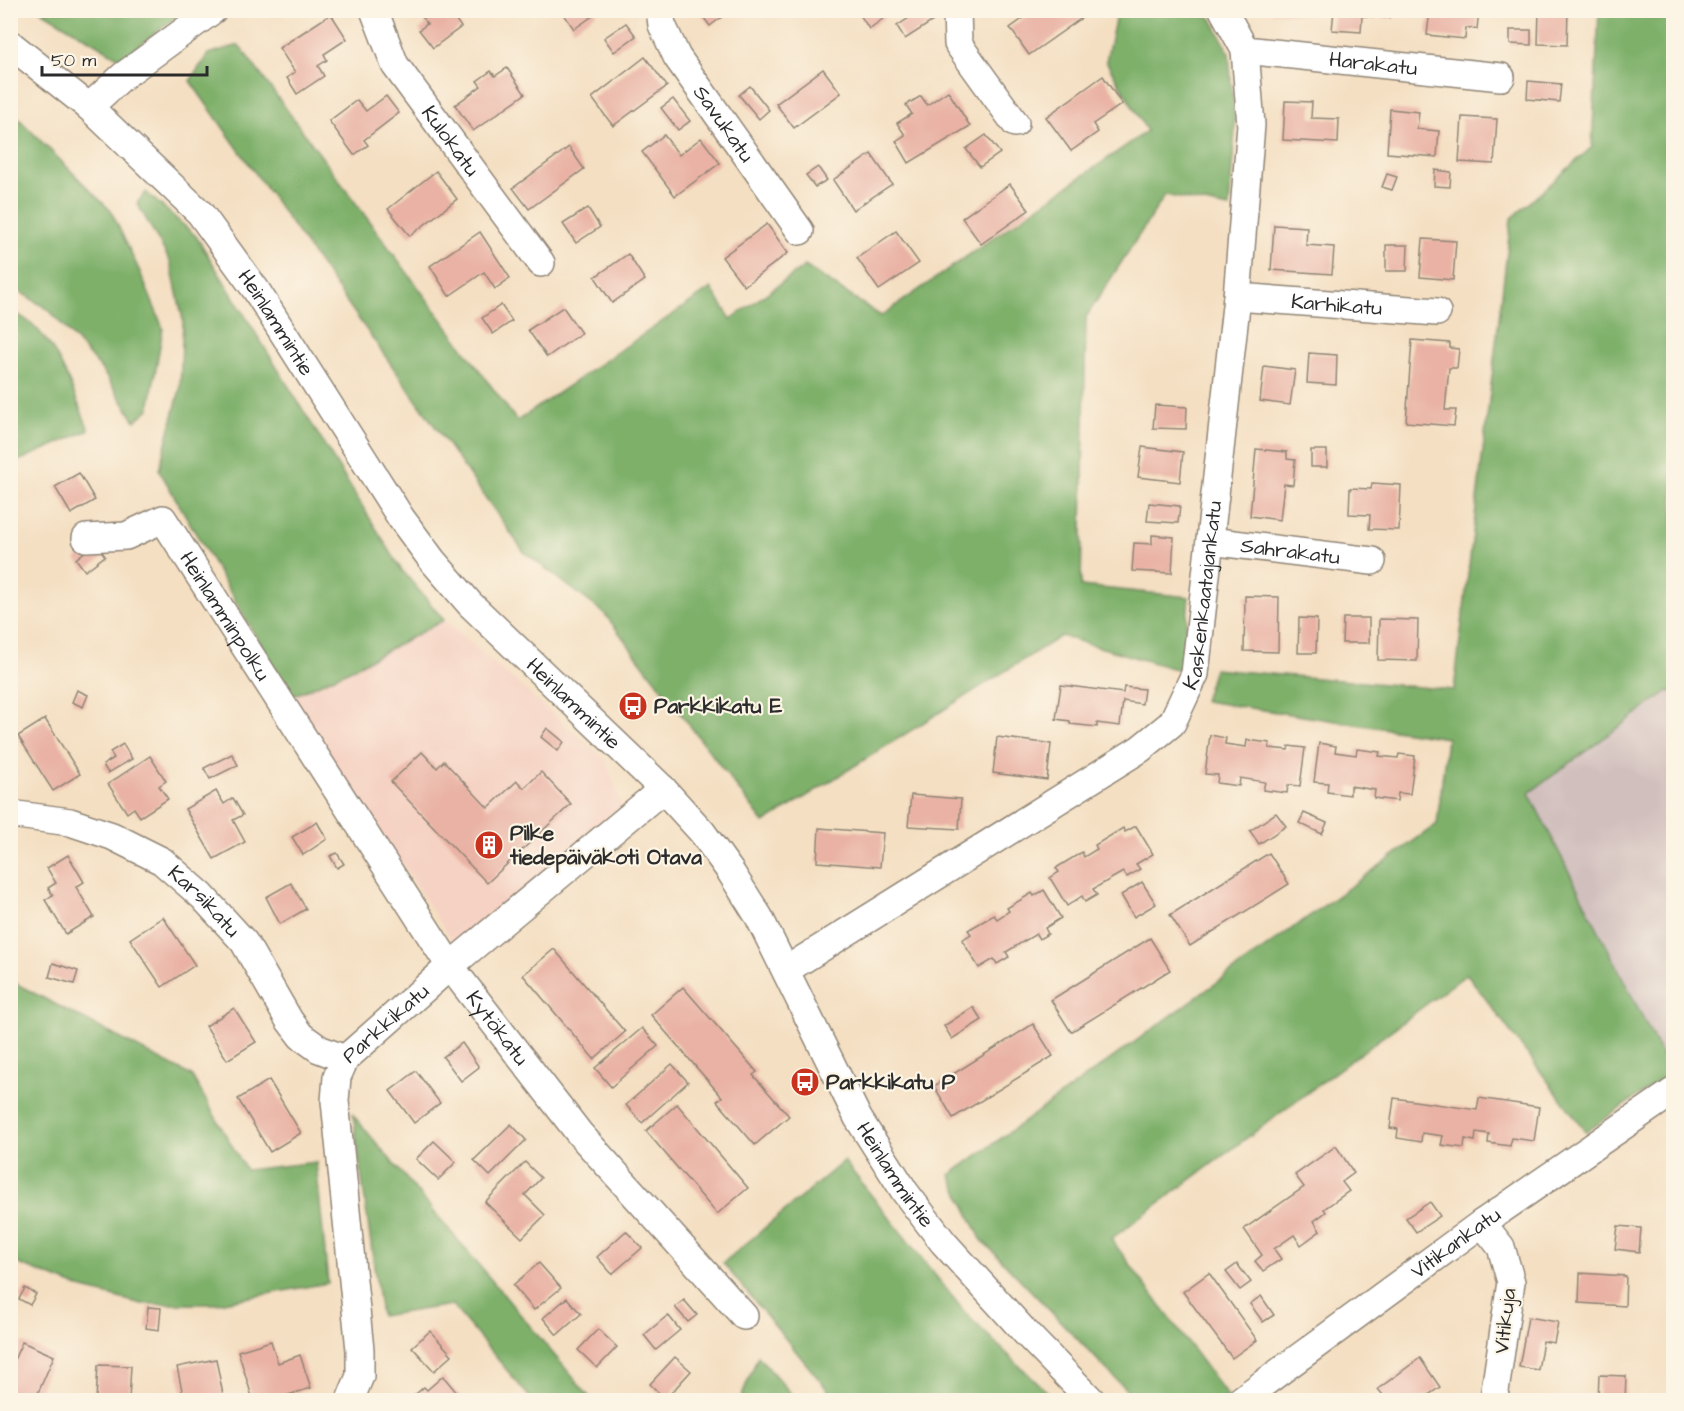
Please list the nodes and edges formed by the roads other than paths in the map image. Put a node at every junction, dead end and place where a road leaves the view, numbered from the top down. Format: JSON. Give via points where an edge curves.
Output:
{"nodes":[{"id":1,"x":213,"y":10,"type":"edge"},
{"id":2,"x":374,"y":10,"type":"edge"},
{"id":3,"x":660,"y":10,"type":"edge"},
{"id":4,"x":957,"y":10,"type":"edge"},
{"id":5,"x":1223,"y":10,"type":"edge"},
{"id":6,"x":10,"y":44,"type":"edge"},
{"id":7,"x":1245,"y":51,"type":"junction"},
{"id":8,"x":1501,"y":77,"type":"dead end"},
{"id":9,"x":89,"y":107,"type":"junction"},
{"id":10,"x":1015,"y":123,"type":"dead end"},
{"id":11,"x":800,"y":231,"type":"dead end"},
{"id":12,"x":541,"y":263,"type":"dead end"},
{"id":13,"x":1237,"y":297,"type":"junction"},
{"id":14,"x":1437,"y":312,"type":"dead end"},
{"id":15,"x":86,"y":538,"type":"dead end"},
{"id":16,"x":1210,"y":541,"type":"junction"},
{"id":17,"x":1372,"y":561,"type":"dead end"},
{"id":18,"x":288,"y":713,"type":"joint"},
{"id":19,"x":663,"y":789,"type":"junction"},
{"id":20,"x":10,"y":814,"type":"edge"},
{"id":21,"x":450,"y":966,"type":"junction"},
{"id":22,"x":786,"y":970,"type":"junction"},
{"id":23,"x":345,"y":1059,"type":"junction"},
{"id":24,"x":1674,"y":1091,"type":"edge"},
{"id":25,"x":1482,"y":1223,"type":"junction"},
{"id":26,"x":744,"y":1316,"type":"dead end"},
{"id":27,"x":1495,"y":1391,"type":"dead end"},
{"id":28,"x":350,"y":1400,"type":"edge"},
{"id":29,"x":1091,"y":1401,"type":"edge"},
{"id":30,"x":1241,"y":1401,"type":"edge"}],
"edges":[{"from":1,"to":9,"type":"street","via":[[123,76]]},
{"from":2,"to":12,"type":"street","name":"Kulokatu","via":[[395,65]]},
{"from":3,"to":11,"type":"street","name":"Savukatu","via":[[662,25],[677,57]]},
{"from":4,"to":10,"type":"street","via":[[958,44]]},
{"from":5,"to":7,"type":"street","name":"Kaskenkaatajankatu"},
{"from":6,"to":9,"type":"street","name":"Heinlammintie"},
{"from":7,"to":8,"type":"street","name":"Harakatu"},
{"from":7,"to":13,"type":"street","name":"Kaskenkaatajankatu","via":[[1251,125]]},
{"from":9,"to":19,"type":"street","name":"Heinlammintie","via":[[200,213],[256,290],[401,518],[432,560],[470,604]]},
{"from":13,"to":14,"type":"street","name":"Karhikatu"},
{"from":13,"to":16,"type":"street","name":"Kaskenkaatajankatu"},
{"from":15,"to":18,"type":"street","name":"Heinlamminpolku","via":[[126,536],[163,519]]},
{"from":16,"to":17,"type":"street","name":"Sahrakatu"},
{"from":16,"to":22,"type":"street","name":"Kaskenkaatajankatu","via":[[1195,674],[1172,723],[1140,749]]},
{"from":18,"to":21,"type":"street","name":"Kytökatu"},
{"from":19,"to":21,"type":"street","name":"Parkkikatu"},
{"from":19,"to":22,"type":"street","name":"Heinlammintie","via":[[730,871]]},
{"from":20,"to":23,"type":"street","name":"Karsikatu","via":[[80,826],[112,836],[162,861],[202,896],[244,942],[301,1036],[318,1049]]},
{"from":21,"to":23,"type":"street","name":"Parkkikatu"},
{"from":21,"to":26,"type":"street","name":"Kytökatu","via":[[579,1133]]},
{"from":22,"to":29,"type":"street","name":"Heinlammintie","via":[[858,1118],[905,1192],[943,1242]]},
{"from":23,"to":28,"type":"street","name":"Parkkikatu","via":[[337,1077],[335,1101],[360,1350],[360,1376]]},
{"from":24,"to":25,"type":"street","name":"Vitikankatu"},
{"from":25,"to":27,"type":"street","name":"Vitikuja","via":[[1501,1247],[1511,1282]]},
{"from":25,"to":30,"type":"street","name":"Vitikankatu"}]}
